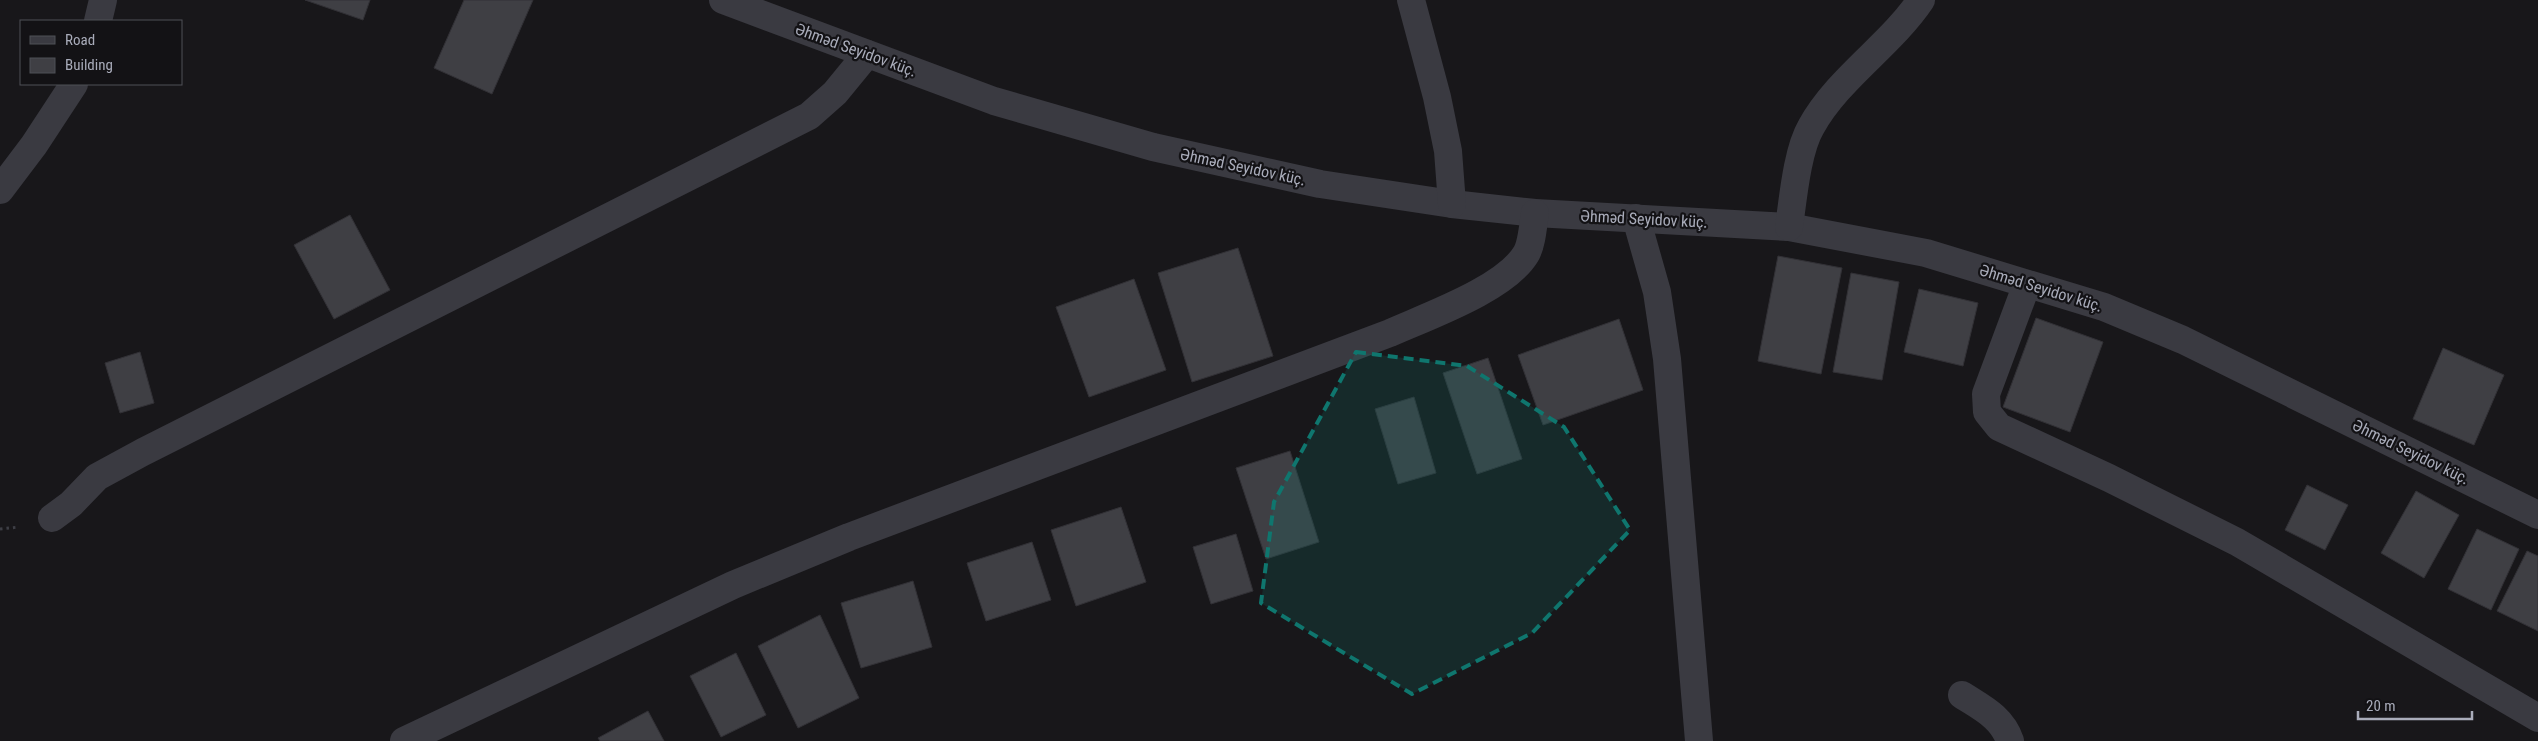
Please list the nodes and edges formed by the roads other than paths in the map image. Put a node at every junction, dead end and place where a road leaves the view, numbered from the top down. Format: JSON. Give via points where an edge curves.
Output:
{"nodes":[{"id":1,"x":104,"y":0,"type":"edge"},
{"id":2,"x":1412,"y":0,"type":"edge"},
{"id":3,"x":1921,"y":0,"type":"edge"},
{"id":4,"x":734,"y":2,"type":"edge"},
{"id":5,"x":98,"y":20,"type":"edge"},
{"id":6,"x":867,"y":54,"type":"junction"},
{"id":7,"x":73,"y":85,"type":"edge"},
{"id":8,"x":0,"y":190,"type":"edge"},
{"id":9,"x":1452,"y":204,"type":"junction"},
{"id":10,"x":1535,"y":213,"type":"junction"},
{"id":11,"x":1636,"y":218,"type":"junction"},
{"id":12,"x":1788,"y":227,"type":"junction"},
{"id":13,"x":2027,"y":284,"type":"junction"},
{"id":14,"x":2538,"y":515,"type":"edge"},
{"id":15,"x":52,"y":518,"type":"dead end"},
{"id":16,"x":1962,"y":694,"type":"dead end"},
{"id":17,"x":2538,"y":718,"type":"edge"},
{"id":18,"x":404,"y":741,"type":"edge"},
{"id":19,"x":1699,"y":741,"type":"edge"},
{"id":20,"x":2010,"y":741,"type":"edge"}],
"edges":[{"from":1,"to":5,"type":"street"},
{"from":2,"to":9,"type":"street","via":[[1448,151]]},
{"from":3,"to":12,"type":"street","via":[[1839,90],[1810,127],[1798,166]]},
{"from":4,"to":6,"type":"street","name":"Əhməd Seyidov küç."},
{"from":6,"to":9,"type":"street","name":"Əhməd Seyidov küç.","via":[[994,101],[1153,147],[1320,184]]},
{"from":6,"to":15,"type":"street","via":[[836,93],[809,116],[143,452],[97,477]]},
{"from":7,"to":8,"type":"street"},
{"from":9,"to":10,"type":"street","name":"Əhməd Seyidov küç."},
{"from":10,"to":11,"type":"street","name":"Əhməd Seyidov küç."},
{"from":10,"to":18,"type":"street","via":[[1527,253],[1510,274],[1448,307],[1390,333],[849,537],[742,581]]},
{"from":11,"to":12,"type":"street","name":"Əhməd Seyidov küç."},
{"from":11,"to":19,"type":"street","via":[[1657,292],[1667,359]]},
{"from":12,"to":13,"type":"street","name":"Əhməd Seyidov küç.","via":[[1926,253]]},
{"from":13,"to":14,"type":"street","name":"Əhməd Seyidov küç.","via":[[2104,307],[2183,340]]},
{"from":13,"to":17,"type":"street","via":[[1986,394],[1988,412],[1998,427],[2237,542]]},
{"from":16,"to":20,"type":"street","via":[[1997,717]]}]}
